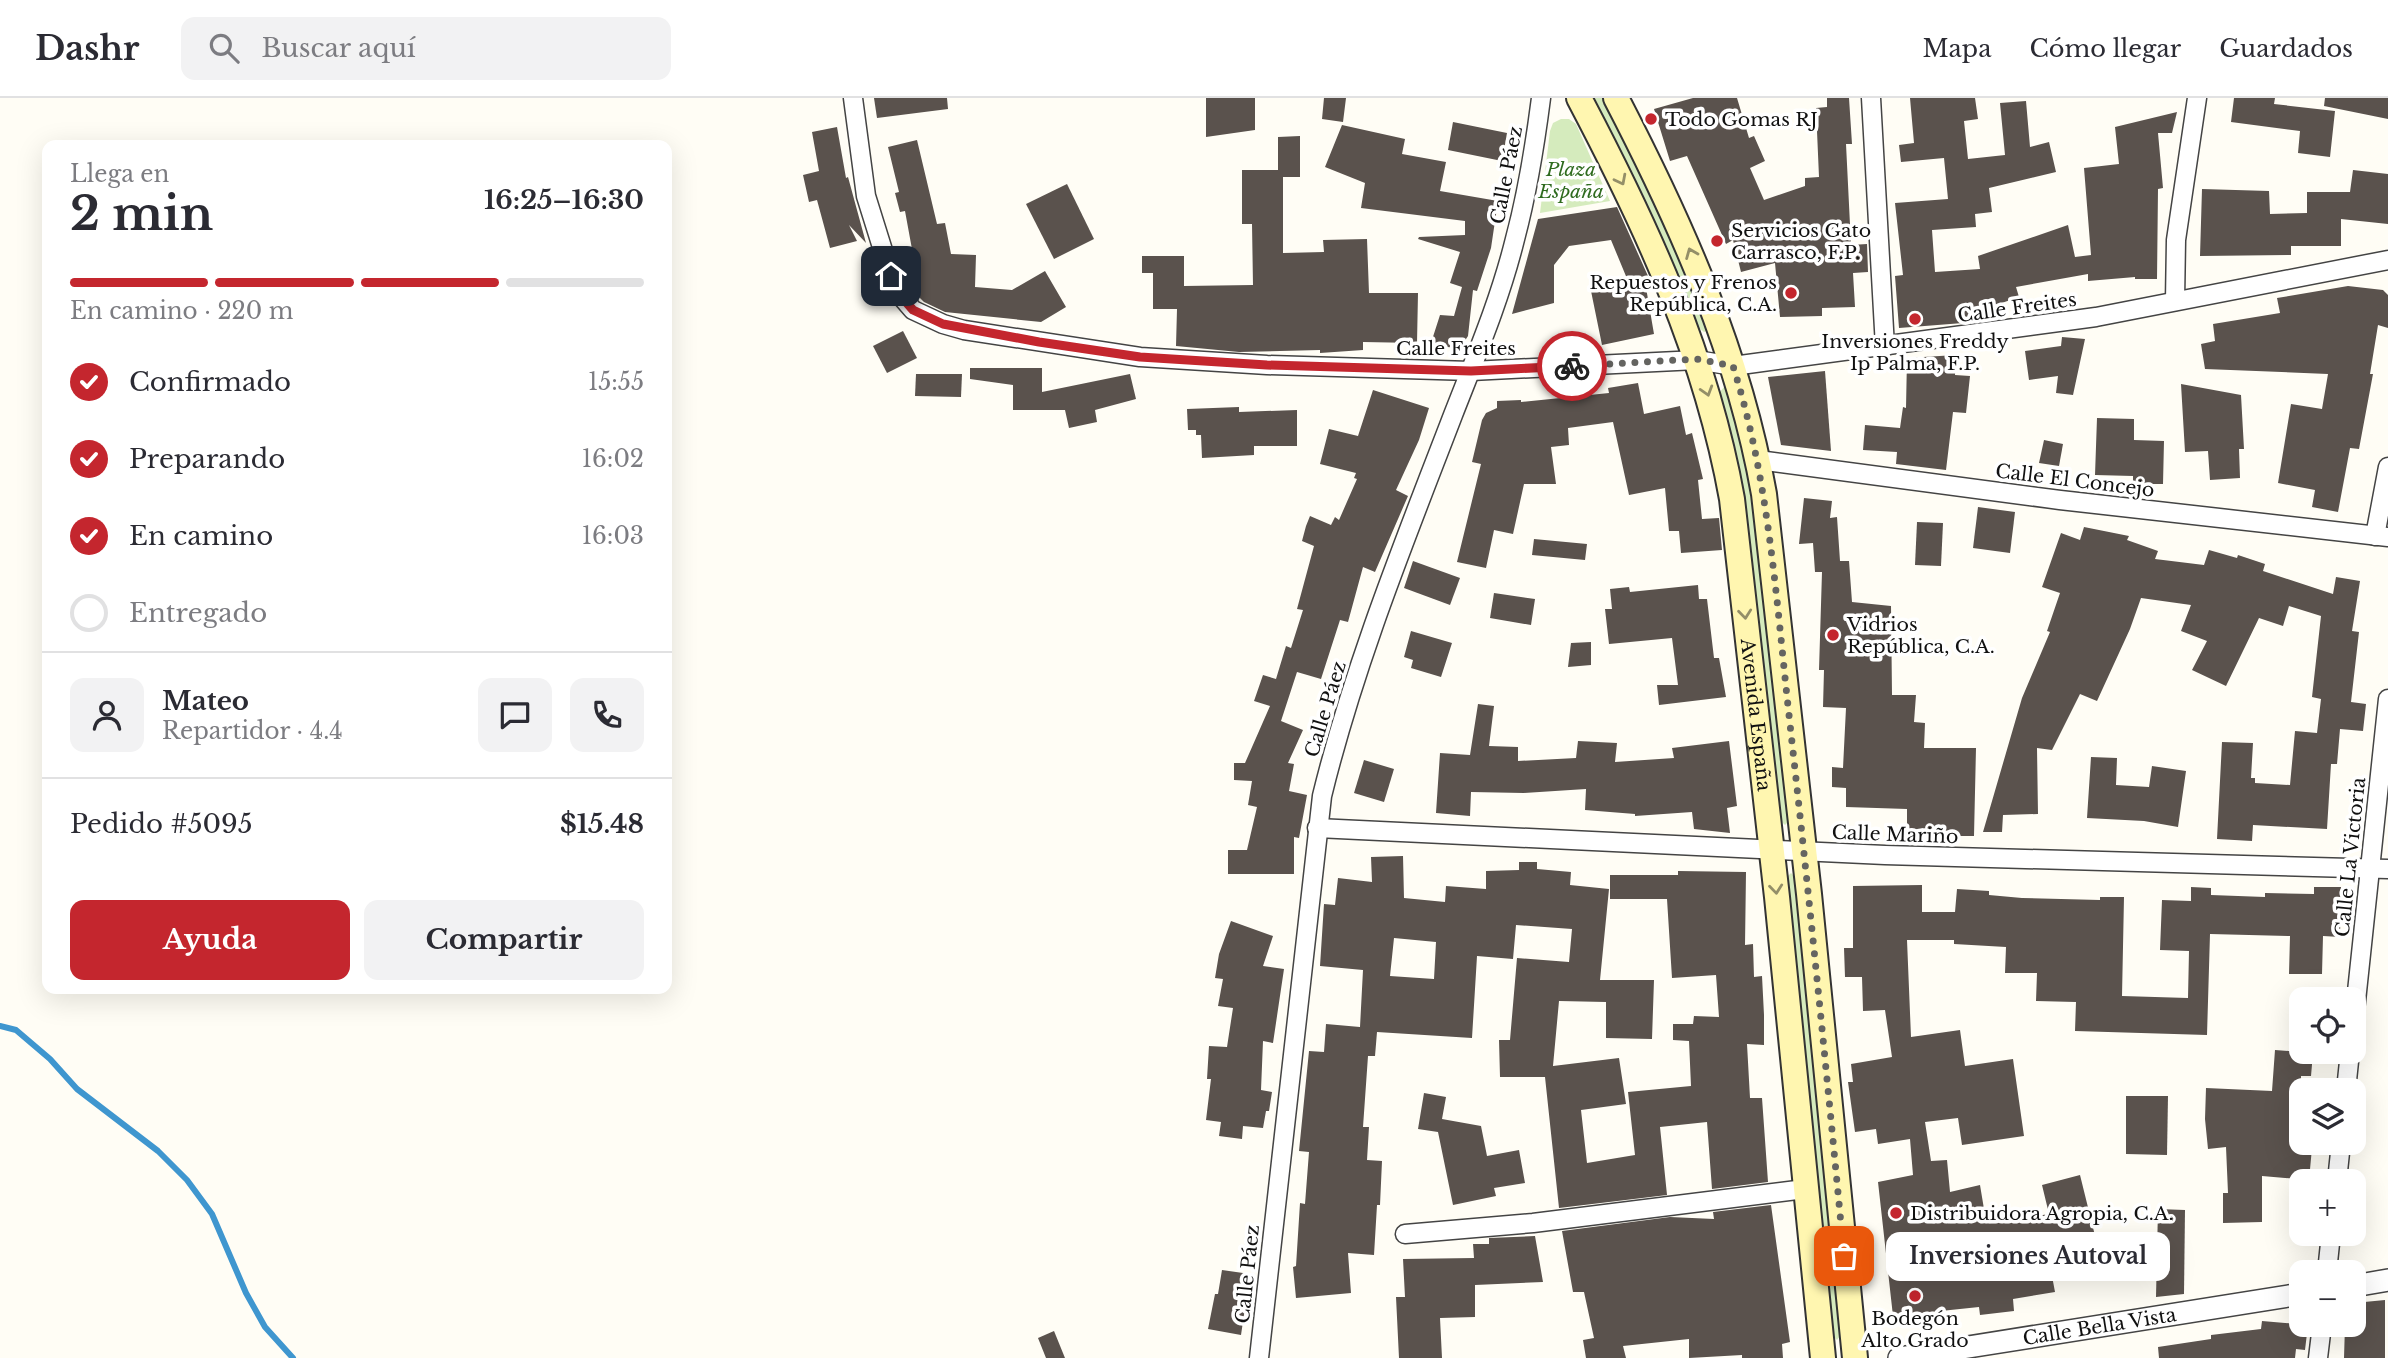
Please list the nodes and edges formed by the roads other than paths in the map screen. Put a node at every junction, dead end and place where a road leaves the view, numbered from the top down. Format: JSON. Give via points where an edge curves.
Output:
{"nodes":[{"id":1,"x":853,"y":98,"type":"edge"},
{"id":2,"x":1541,"y":98,"type":"edge"},
{"id":3,"x":1579,"y":98,"type":"edge"},
{"id":4,"x":1616,"y":98,"type":"edge"},
{"id":5,"x":1871,"y":98,"type":"edge"},
{"id":6,"x":2197,"y":98,"type":"edge"},
{"id":7,"x":2388,"y":260,"type":"edge"},
{"id":8,"x":2175,"y":301,"type":"junction"},
{"id":9,"x":1885,"y":347,"type":"junction"},
{"id":10,"x":1697,"y":359,"type":"junction"},
{"id":11,"x":1733,"y":366,"type":"junction"},
{"id":12,"x":1471,"y":371,"type":"junction"},
{"id":13,"x":1758,"y":460,"type":"junction"},
{"id":14,"x":2388,"y":467,"type":"edge"},
{"id":15,"x":2381,"y":537,"type":"edge"},
{"id":16,"x":2388,"y":699,"type":"edge"},
{"id":17,"x":1317,"y":828,"type":"junction"},
{"id":18,"x":1772,"y":850,"type":"junction"},
{"id":19,"x":1804,"y":852,"type":"junction"},
{"id":20,"x":2370,"y":869,"type":"junction"},
{"id":21,"x":2388,"y":869,"type":"edge"},
{"id":22,"x":2357,"y":987,"type":"edge"},
{"id":23,"x":1805,"y":1189,"type":"junction"},
{"id":24,"x":1405,"y":1234,"type":"dead end"},
{"id":25,"x":2388,"y":1280,"type":"edge"},
{"id":26,"x":2366,"y":1284,"type":"edge"},
{"id":27,"x":2289,"y":1296,"type":"edge"},
{"id":28,"x":2321,"y":1337,"type":"edge"},
{"id":29,"x":1259,"y":1358,"type":"edge"},
{"id":30,"x":1823,"y":1358,"type":"edge"},
{"id":31,"x":1855,"y":1358,"type":"edge"},
{"id":32,"x":1899,"y":1358,"type":"edge"},
{"id":33,"x":2318,"y":1358,"type":"edge"}],
"edges":[{"from":1,"to":12,"type":"street","name":"Calle Freites","via":[[866,195],[891,276],[913,310],[930,319],[964,330],[1140,357]]},
{"from":2,"to":12,"type":"street","name":"Calle Páez","via":[[1516,237]]},
{"from":3,"to":10,"type":"main road","name":"Avenida España","one_way":true,"via":[[1658,256]]},
{"from":11,"to":4,"type":"main road","name":"Avenida España","one_way":true,"via":[[1687,243]]},
{"from":5,"to":9,"type":"street"},
{"from":6,"to":8,"type":"street","via":[[2176,240]]},
{"from":7,"to":8,"type":"street","name":"Calle Freites"},
{"from":8,"to":9,"type":"street","name":"Calle Freites"},
{"from":9,"to":11,"type":"street","name":"Calle Freites"},
{"from":10,"to":11,"type":"street","name":"Calle Freites"},
{"from":10,"to":12,"type":"street","name":"Calle Freites"},
{"from":10,"to":18,"type":"main road","name":"Avenida España","one_way":true,"via":[[1719,432],[1732,499]]},
{"from":11,"to":13,"type":"main road","name":"Avenida España"},
{"from":12,"to":17,"type":"street","name":"Calle Páez","via":[[1378,610],[1333,751]]},
{"from":13,"to":15,"type":"street","name":"Calle El Concejo"},
{"from":13,"to":19,"type":"main road","name":"Avenida España"},
{"from":14,"to":15,"type":"street"},
{"from":16,"to":20,"type":"street","name":"Calle La Victoria"},
{"from":17,"to":18,"type":"street","name":"Calle Mariño"},
{"from":17,"to":29,"type":"street","name":"Calle Páez"},
{"from":18,"to":19,"type":"street","name":"Calle Mariño"},
{"from":18,"to":23,"type":"main road","name":"Avenida España","one_way":true},
{"from":19,"to":20,"type":"street","name":"Calle Mariño"},
{"from":19,"to":31,"type":"main road","name":"Avenida España"},
{"from":20,"to":21,"type":"street","name":"Calle Mariño"},
{"from":20,"to":22,"type":"street","name":"Calle La Victoria"},
{"from":23,"to":24,"type":"street"},
{"from":23,"to":30,"type":"main road","name":"Avenida España"},
{"from":25,"to":26,"type":"street"},
{"from":27,"to":32,"type":"street","name":"Calle Bella Vista"},
{"from":28,"to":33,"type":"street"}]}
